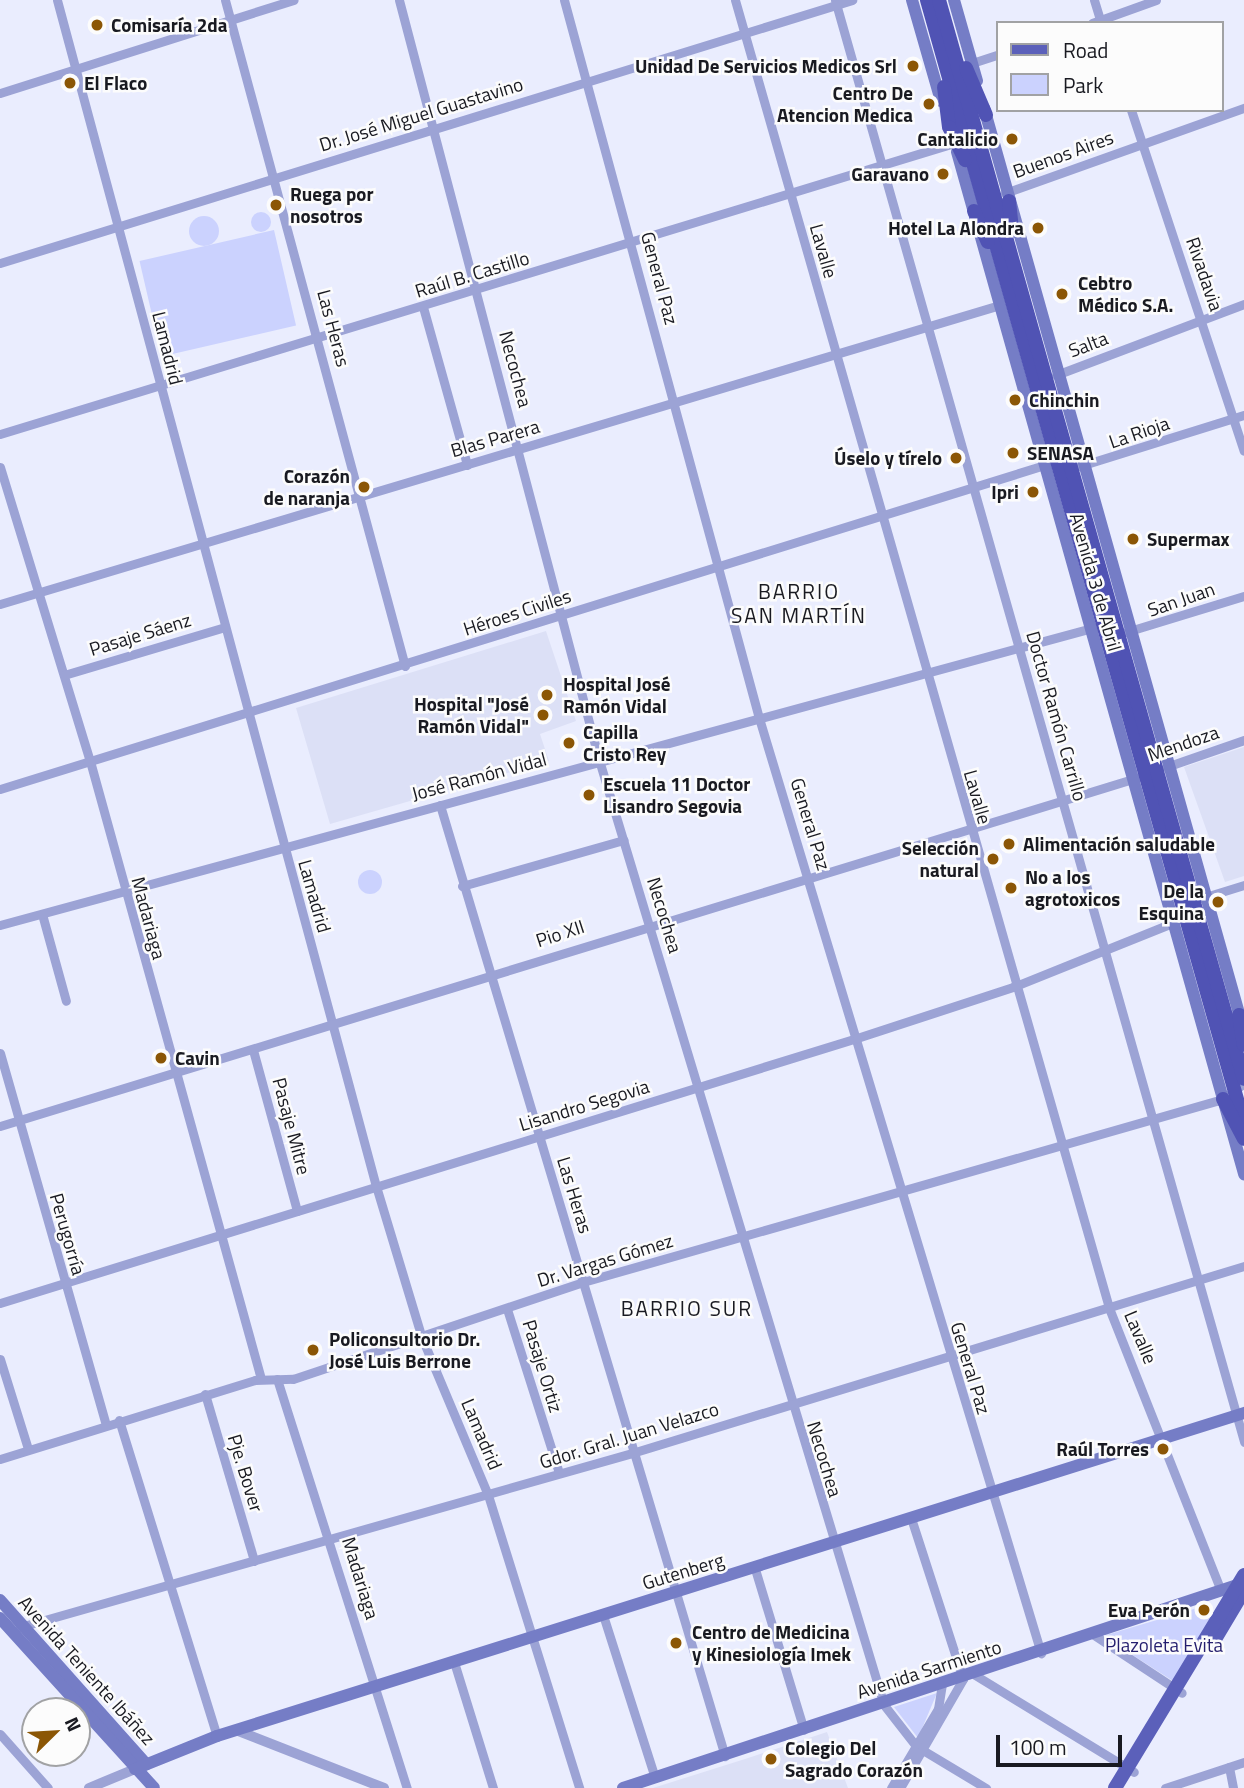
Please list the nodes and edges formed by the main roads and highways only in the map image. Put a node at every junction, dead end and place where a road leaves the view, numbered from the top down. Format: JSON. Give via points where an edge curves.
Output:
{"nodes":[{"id":1,"x":912,"y":0,"type":"edge"},
{"id":2,"x":925,"y":0,"type":"edge"},
{"id":3,"x":940,"y":0,"type":"edge"},
{"id":4,"x":954,"y":0,"type":"edge"},
{"id":5,"x":953,"y":69,"type":"junction"},
{"id":6,"x":986,"y":115,"type":"joint"},
{"id":7,"x":949,"y":127,"type":"junction"},
{"id":8,"x":988,"y":201,"type":"junction"},
{"id":9,"x":1028,"y":330,"type":"junction"},
{"id":10,"x":1041,"y":379,"type":"junction"},
{"id":11,"x":1151,"y":772,"type":"junction"},
{"id":12,"x":1193,"y":902,"type":"junction"},
{"id":13,"x":1239,"y":1014,"type":"junction"},
{"id":14,"x":1244,"y":1032,"type":"edge"},
{"id":15,"x":1244,"y":1045,"type":"edge"},
{"id":16,"x":1236,"y":1088,"type":"edge"},
{"id":17,"x":1244,"y":1124,"type":"edge"},
{"id":18,"x":1244,"y":1139,"type":"edge"},
{"id":19,"x":1244,"y":1174,"type":"edge"},
{"id":20,"x":1242,"y":1414,"type":"edge"},
{"id":21,"x":1242,"y":1583,"type":"edge"},
{"id":22,"x":0,"y":1600,"type":"edge"},
{"id":23,"x":0,"y":1618,"type":"edge"},
{"id":24,"x":140,"y":1766,"type":"junction"},
{"id":25,"x":1130,"y":1770,"type":"junction"},
{"id":26,"x":154,"y":1788,"type":"edge"},
{"id":27,"x":623,"y":1788,"type":"edge"},
{"id":28,"x":1115,"y":1788,"type":"edge"},
{"id":29,"x":1125,"y":1788,"type":"edge"}],
"edges":[{"from":1,"to":5,"type":"main road","name":"Avenida 3 de Abril"},
{"from":2,"to":5,"type":"highway"},
{"from":3,"to":5,"type":"highway"},
{"from":4,"to":5,"type":"main road","name":"Avenida 3 de Abril"},
{"from":5,"to":6,"type":"highway"},
{"from":5,"to":7,"type":"highway"},
{"from":5,"to":8,"type":"highway","name":"Avenida 3 de Abril"},
{"from":6,"to":8,"type":"main road","name":"Avenida 3 de Abril"},
{"from":7,"to":8,"type":"highway"},
{"from":7,"to":8,"type":"main road","name":"Avenida 3 de Abril"},
{"from":8,"to":9,"type":"highway"},
{"from":8,"to":9,"type":"highway"},
{"from":8,"to":10,"type":"main road","name":"Avenida 3 de Abril"},
{"from":8,"to":10,"type":"main road","name":"Avenida 3 de Abril","via":[[1000,305]]},
{"from":9,"to":10,"type":"highway","name":"Avenida 3 de Abril"},
{"from":10,"to":11,"type":"highway","name":"Avenida 3 de Abril"},
{"from":10,"to":11,"type":"main road","name":"Avenida 3 de Abril","via":[[1087,467],[1133,634]]},
{"from":10,"to":11,"type":"main road","name":"Avenida 3 de Abril","via":[[1043,463],[1088,626]]},
{"from":11,"to":12,"type":"highway","name":"Avenida 3 de Abril"},
{"from":11,"to":12,"type":"main road","name":"Avenida 3 de Abril"},
{"from":11,"to":16,"type":"main road","name":"Avenida 3 de Abril","via":[[1173,926]]},
{"from":12,"to":13,"type":"main road","name":"Avenida 3 de Abril"},
{"from":12,"to":16,"type":"highway","name":"Avenida 3 de Abril"},
{"from":13,"to":14,"type":"main road","name":"Avenida 3 de Abril"},
{"from":13,"to":15,"type":"highway"},
{"from":16,"to":17,"type":"highway","name":"Avenida 3 de Abril"},
{"from":16,"to":18,"type":"highway"},
{"from":16,"to":19,"type":"main road","name":"Avenida 3 de Abril"},
{"from":20,"to":24,"type":"main road","name":"Gutenberg","via":[[991,1497],[217,1736]]},
{"from":21,"to":25,"type":"main road"},
{"from":21,"to":27,"type":"main road","name":"Avenida Sarmiento"},
{"from":22,"to":24,"type":"main road","name":"Avenida Teniente Ibáñez"},
{"from":23,"to":24,"type":"main road","name":"Avenida Teniente Ibáñez"},
{"from":24,"to":26,"type":"main road","name":"Avenida Teniente Ibáñez"},
{"from":25,"to":28,"type":"main road"},
{"from":25,"to":29,"type":"main road"}]}
